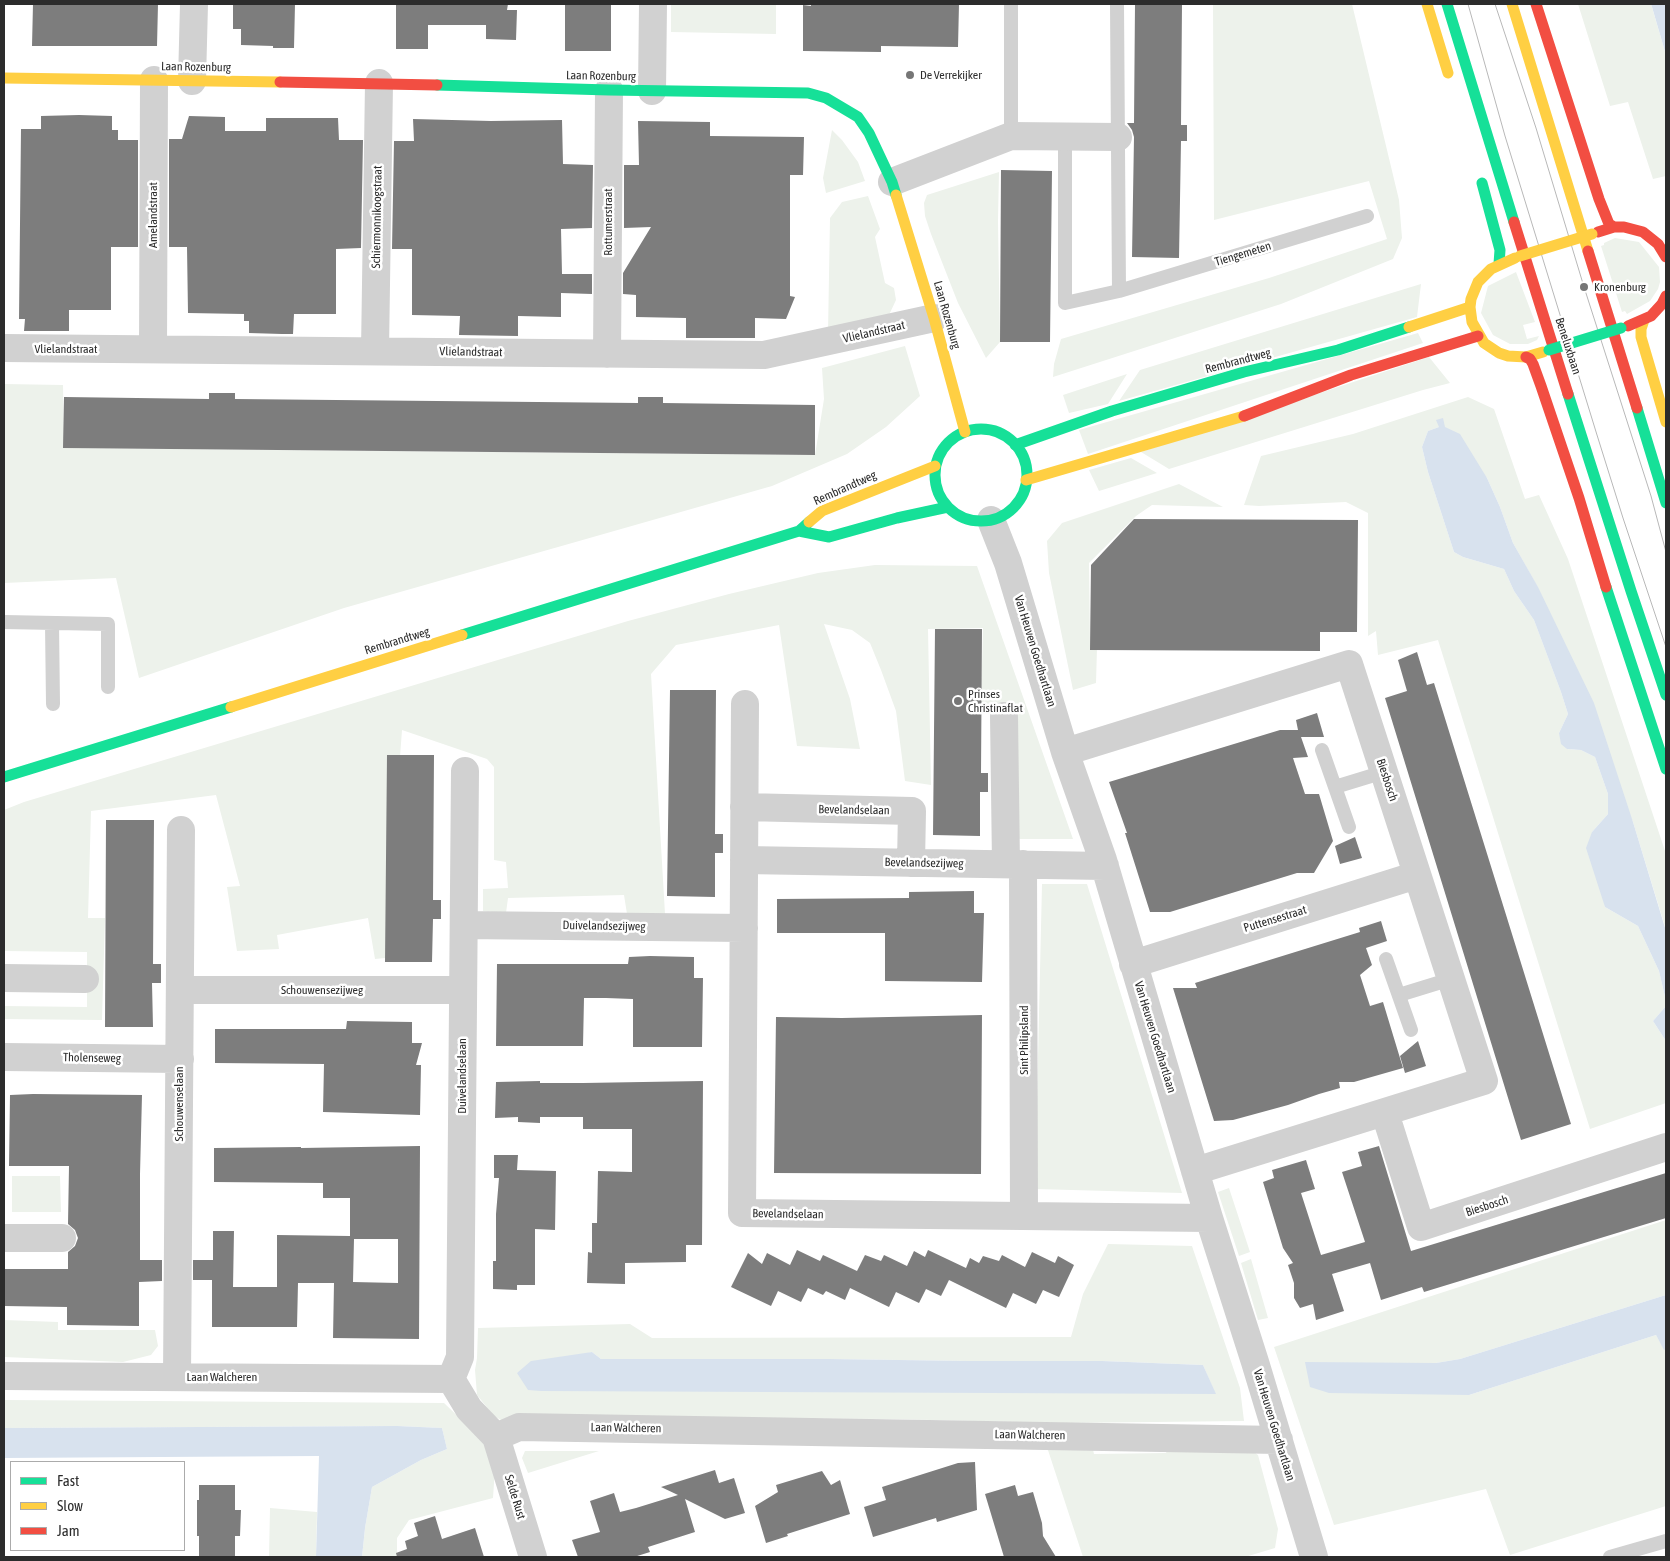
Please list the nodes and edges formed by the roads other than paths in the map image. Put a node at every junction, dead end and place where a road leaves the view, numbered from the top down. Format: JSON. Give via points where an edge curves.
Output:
{"nodes":[{"id":1,"x":194,"y":4,"type":"edge"},
{"id":2,"x":653,"y":4,"type":"edge"},
{"id":3,"x":1012,"y":4,"type":"edge"},
{"id":4,"x":1117,"y":4,"type":"edge"},
{"id":5,"x":1427,"y":4,"type":"edge"},
{"id":6,"x":1447,"y":4,"type":"edge"},
{"id":7,"x":1512,"y":4,"type":"edge"},
{"id":8,"x":1536,"y":4,"type":"edge"},
{"id":9,"x":4,"y":78,"type":"edge"},
{"id":10,"x":154,"y":80,"type":"junction"},
{"id":11,"x":192,"y":81,"type":"junction"},
{"id":12,"x":379,"y":83,"type":"junction"},
{"id":13,"x":1453,"y":88,"type":"dead end"},
{"id":14,"x":609,"y":90,"type":"junction"},
{"id":15,"x":652,"y":91,"type":"junction"},
{"id":16,"x":1011,"y":136,"type":"junction"},
{"id":17,"x":1065,"y":137,"type":"junction"},
{"id":18,"x":1118,"y":137,"type":"junction"},
{"id":19,"x":1478,"y":169,"type":"dead end"},
{"id":20,"x":892,"y":182,"type":"junction"},
{"id":21,"x":1367,"y":216,"type":"dead end"},
{"id":22,"x":1614,"y":228,"type":"junction"},
{"id":23,"x":1665,"y":253,"type":"edge"},
{"id":24,"x":1499,"y":264,"type":"junction"},
{"id":25,"x":1119,"y":292,"type":"junction"},
{"id":26,"x":1666,"y":296,"type":"edge"},
{"id":27,"x":1470,"y":307,"type":"junction"},
{"id":28,"x":934,"y":318,"type":"junction"},
{"id":29,"x":1644,"y":320,"type":"junction"},
{"id":30,"x":1478,"y":336,"type":"junction"},
{"id":31,"x":4,"y":348,"type":"edge"},
{"id":32,"x":153,"y":349,"type":"junction"},
{"id":33,"x":375,"y":351,"type":"junction"},
{"id":34,"x":607,"y":354,"type":"junction"},
{"id":35,"x":1526,"y":357,"type":"junction"},
{"id":36,"x":1666,"y":422,"type":"edge"},
{"id":37,"x":965,"y":432,"type":"junction"},
{"id":38,"x":1015,"y":444,"type":"junction"},
{"id":39,"x":935,"y":466,"type":"junction"},
{"id":40,"x":1026,"y":480,"type":"junction"},
{"id":41,"x":1666,"y":503,"type":"edge"},
{"id":42,"x":948,"y":507,"type":"junction"},
{"id":43,"x":991,"y":520,"type":"junction"},
{"id":44,"x":799,"y":531,"type":"junction"},
{"id":45,"x":4,"y":622,"type":"edge"},
{"id":46,"x":52,"y":624,"type":"junction"},
{"id":47,"x":108,"y":687,"type":"dead end"},
{"id":48,"x":1666,"y":695,"type":"edge"},
{"id":49,"x":53,"y":704,"type":"dead end"},
{"id":50,"x":745,"y":704,"type":"dead end"},
{"id":51,"x":1004,"y":716,"type":"dead end"},
{"id":52,"x":1322,"y":750,"type":"dead end"},
{"id":53,"x":1065,"y":752,"type":"junction"},
{"id":54,"x":1666,"y":769,"type":"edge"},
{"id":55,"x":465,"y":771,"type":"dead end"},
{"id":56,"x":1384,"y":772,"type":"junction"},
{"id":57,"x":4,"y":777,"type":"edge"},
{"id":58,"x":1335,"y":787,"type":"junction"},
{"id":59,"x":744,"y":807,"type":"junction"},
{"id":60,"x":1349,"y":827,"type":"dead end"},
{"id":61,"x":182,"y":830,"type":"dead end"},
{"id":62,"x":744,"y":860,"type":"junction"},
{"id":63,"x":911,"y":863,"type":"junction"},
{"id":64,"x":1015,"y":864,"type":"junction"},
{"id":65,"x":1105,"y":866,"type":"junction"},
{"id":66,"x":1417,"y":875,"type":"junction"},
{"id":67,"x":464,"y":925,"type":"junction"},
{"id":68,"x":744,"y":928,"type":"junction"},
{"id":69,"x":1386,"y":960,"type":"dead end"},
{"id":70,"x":1133,"y":964,"type":"junction"},
{"id":71,"x":4,"y":978,"type":"edge"},
{"id":72,"x":85,"y":979,"type":"dead end"},
{"id":73,"x":1451,"y":979,"type":"junction"},
{"id":74,"x":180,"y":990,"type":"junction"},
{"id":75,"x":463,"y":990,"type":"junction"},
{"id":76,"x":1399,"y":995,"type":"junction"},
{"id":77,"x":1411,"y":1030,"type":"dead end"},
{"id":78,"x":4,"y":1057,"type":"edge"},
{"id":79,"x":180,"y":1059,"type":"junction"},
{"id":80,"x":1385,"y":1113,"type":"junction"},
{"id":81,"x":1666,"y":1147,"type":"edge"},
{"id":82,"x":1195,"y":1171,"type":"junction"},
{"id":83,"x":1024,"y":1216,"type":"junction"},
{"id":84,"x":1209,"y":1218,"type":"junction"},
{"id":85,"x":4,"y":1238,"type":"edge"},
{"id":86,"x":62,"y":1238,"type":"dead end"},
{"id":87,"x":4,"y":1376,"type":"edge"},
{"id":88,"x":178,"y":1377,"type":"junction"},
{"id":89,"x":451,"y":1378,"type":"junction"},
{"id":90,"x":496,"y":1438,"type":"junction"},
{"id":91,"x":1279,"y":1440,"type":"junction"},
{"id":92,"x":1666,"y":1541,"type":"edge"},
{"id":93,"x":533,"y":1557,"type":"edge"},
{"id":94,"x":1314,"y":1557,"type":"edge"},
{"id":95,"x":1610,"y":1557,"type":"edge"}],
"edges":[{"from":1,"to":11,"type":"street"},
{"from":2,"to":15,"type":"street"},
{"from":3,"to":16,"type":"lane"},
{"from":4,"to":18,"type":"lane"},
{"from":5,"to":13,"type":"street"},
{"from":6,"to":48,"type":"street","name":"Beneluxbaan"},
{"from":7,"to":41,"type":"street"},
{"from":8,"to":22,"type":"street","via":[[1599,199],[1606,218]]},
{"from":9,"to":10,"type":"street","name":"Laan Rozenburg"},
{"from":10,"to":11,"type":"street","name":"Laan Rozenburg"},
{"from":10,"to":32,"type":"street","name":"Amelandstraat"},
{"from":11,"to":12,"type":"street","name":"Laan Rozenburg"},
{"from":12,"to":14,"type":"street","name":"Laan Rozenburg"},
{"from":12,"to":33,"type":"street","name":"Schiermonnikoogstraat"},
{"from":14,"to":15,"type":"street","name":"Laan Rozenburg"},
{"from":14,"to":34,"type":"street","name":"Rottumerstraat"},
{"from":15,"to":20,"type":"street","name":"Laan Rozenburg","via":[[808,93],[826,98],[858,117]]},
{"from":16,"to":17,"type":"street"},
{"from":16,"to":20,"type":"street"},
{"from":17,"to":18,"type":"street"},
{"from":17,"to":25,"type":"lane","name":"Tiengemeten","via":[[1065,303]]},
{"from":18,"to":25,"type":"lane"},
{"from":19,"to":24,"type":"street","via":[[1500,250]]},
{"from":20,"to":28,"type":"street","name":"Laan Rozenburg"},
{"from":21,"to":25,"type":"lane","name":"Tiengemeten"},
{"from":22,"to":23,"type":"street","via":[[1643,232]]},
{"from":22,"to":24,"type":"street","bridge":true},
{"from":24,"to":27,"type":"street","via":[[1478,282]]},
{"from":26,"to":29,"type":"street","via":[[1657,310]]},
{"from":27,"to":30,"type":"street"},
{"from":27,"to":38,"type":"street","name":"Rembrandtweg","via":[[1338,350],[1244,372],[1112,411]]},
{"from":28,"to":34,"type":"street","name":"Vlielandstraat","via":[[764,355]]},
{"from":28,"to":37,"type":"street","name":"Laan Rozenburg"},
{"from":29,"to":35,"type":"street","bridge":true},
{"from":29,"to":36,"type":"street","via":[[1641,337]]},
{"from":30,"to":35,"type":"street","via":[[1499,353]]},
{"from":30,"to":40,"type":"street","via":[[1351,375],[1243,416]]},
{"from":31,"to":32,"type":"street","name":"Vlielandstraat"},
{"from":32,"to":33,"type":"street","name":"Vlielandstraat"},
{"from":33,"to":34,"type":"street","name":"Vlielandstraat"},
{"from":35,"to":54,"type":"street","via":[[1534,364]]},
{"from":37,"to":38,"type":"street","via":[[983,429],[1000,434]]},
{"from":37,"to":39,"type":"street","via":[[951,440]]},
{"from":38,"to":40,"type":"street","via":[[1026,468]]},
{"from":39,"to":42,"type":"street","via":[[939,495]]},
{"from":39,"to":44,"type":"street","name":"Rembrandtweg","via":[[822,511]]},
{"from":40,"to":43,"type":"street","via":[[1020,498],[1008,512]]},
{"from":42,"to":43,"type":"street","via":[[976,521]]},
{"from":42,"to":44,"type":"street","name":"Rembrandtweg","via":[[828,537]]},
{"from":43,"to":53,"type":"street","name":"Van Heuven Goedhartlaan","via":[[1008,563]]},
{"from":44,"to":57,"type":"street","name":"Rembrandtweg"},
{"from":45,"to":46,"type":"lane"},
{"from":46,"to":47,"type":"lane","via":[[108,624]]},
{"from":46,"to":49,"type":"lane"},
{"from":50,"to":59,"type":"street","name":"Bevelandselaan"},
{"from":51,"to":64,"type":"street","name":"Sint Philipsland"},
{"from":52,"to":58,"type":"lane"},
{"from":53,"to":56,"type":"street","name":"Biesbosch","via":[[1349,664]]},
{"from":53,"to":65,"type":"street","name":"Van Heuven Goedhartlaan"},
{"from":55,"to":67,"type":"street","name":"Duivelandselaan"},
{"from":56,"to":58,"type":"lane"},
{"from":56,"to":66,"type":"street","name":"Biesbosch"},
{"from":58,"to":60,"type":"lane"},
{"from":59,"to":62,"type":"street","name":"Bevelandselaan"},
{"from":59,"to":63,"type":"street","name":"Bevelandselaan","via":[[912,811]]},
{"from":61,"to":74,"type":"street","name":"Schouwenselaan"},
{"from":62,"to":63,"type":"street","name":"Bevelandsezijweg"},
{"from":62,"to":68,"type":"street","name":"Bevelandselaan"},
{"from":63,"to":64,"type":"street","name":"Bevelandsezijweg"},
{"from":64,"to":65,"type":"street","name":"Bevelandsezijweg"},
{"from":64,"to":83,"type":"street","name":"Sint Philipsland"},
{"from":65,"to":70,"type":"street","name":"Van Heuven Goedhartlaan"},
{"from":66,"to":70,"type":"street","name":"Puttensestraat"},
{"from":66,"to":73,"type":"street","name":"Biesbosch"},
{"from":67,"to":68,"type":"street","name":"Duivelandsezijweg"},
{"from":67,"to":75,"type":"street","name":"Duivelandselaan"},
{"from":68,"to":83,"type":"street","name":"Bevelandselaan","via":[[742,1213]]},
{"from":69,"to":76,"type":"lane"},
{"from":70,"to":82,"type":"street","name":"Van Heuven Goedhartlaan"},
{"from":71,"to":72,"type":"street"},
{"from":73,"to":76,"type":"lane"},
{"from":73,"to":80,"type":"street","name":"Biesbosch","via":[[1484,1081]]},
{"from":74,"to":75,"type":"street","name":"Schouwensezijweg"},
{"from":74,"to":79,"type":"street","name":"Schouwenselaan"},
{"from":75,"to":89,"type":"street","name":"Duivelandselaan","via":[[460,1358]]},
{"from":76,"to":77,"type":"lane"},
{"from":78,"to":79,"type":"street","name":"Tholenseweg"},
{"from":79,"to":88,"type":"street","name":"Schouwenselaan"},
{"from":80,"to":81,"type":"street","name":"Biesbosch","via":[[1421,1227]]},
{"from":80,"to":82,"type":"street","name":"Biesbosch"},
{"from":82,"to":84,"type":"street","name":"Van Heuven Goedhartlaan"},
{"from":83,"to":84,"type":"street","name":"Bevelandselaan"},
{"from":84,"to":91,"type":"street","name":"Van Heuven Goedhartlaan"},
{"from":85,"to":86,"type":"street"},
{"from":87,"to":88,"type":"street","name":"Laan Walcheren"},
{"from":88,"to":89,"type":"street","name":"Laan Walcheren"},
{"from":89,"to":90,"type":"street","via":[[469,1410]]},
{"from":90,"to":91,"type":"street","name":"Laan Walcheren","via":[[519,1427]]},
{"from":90,"to":93,"type":"street","name":"Selde Rust"},
{"from":91,"to":94,"type":"street","name":"Van Heuven Goedhartlaan"},
{"from":92,"to":95,"type":"lane"}]}
